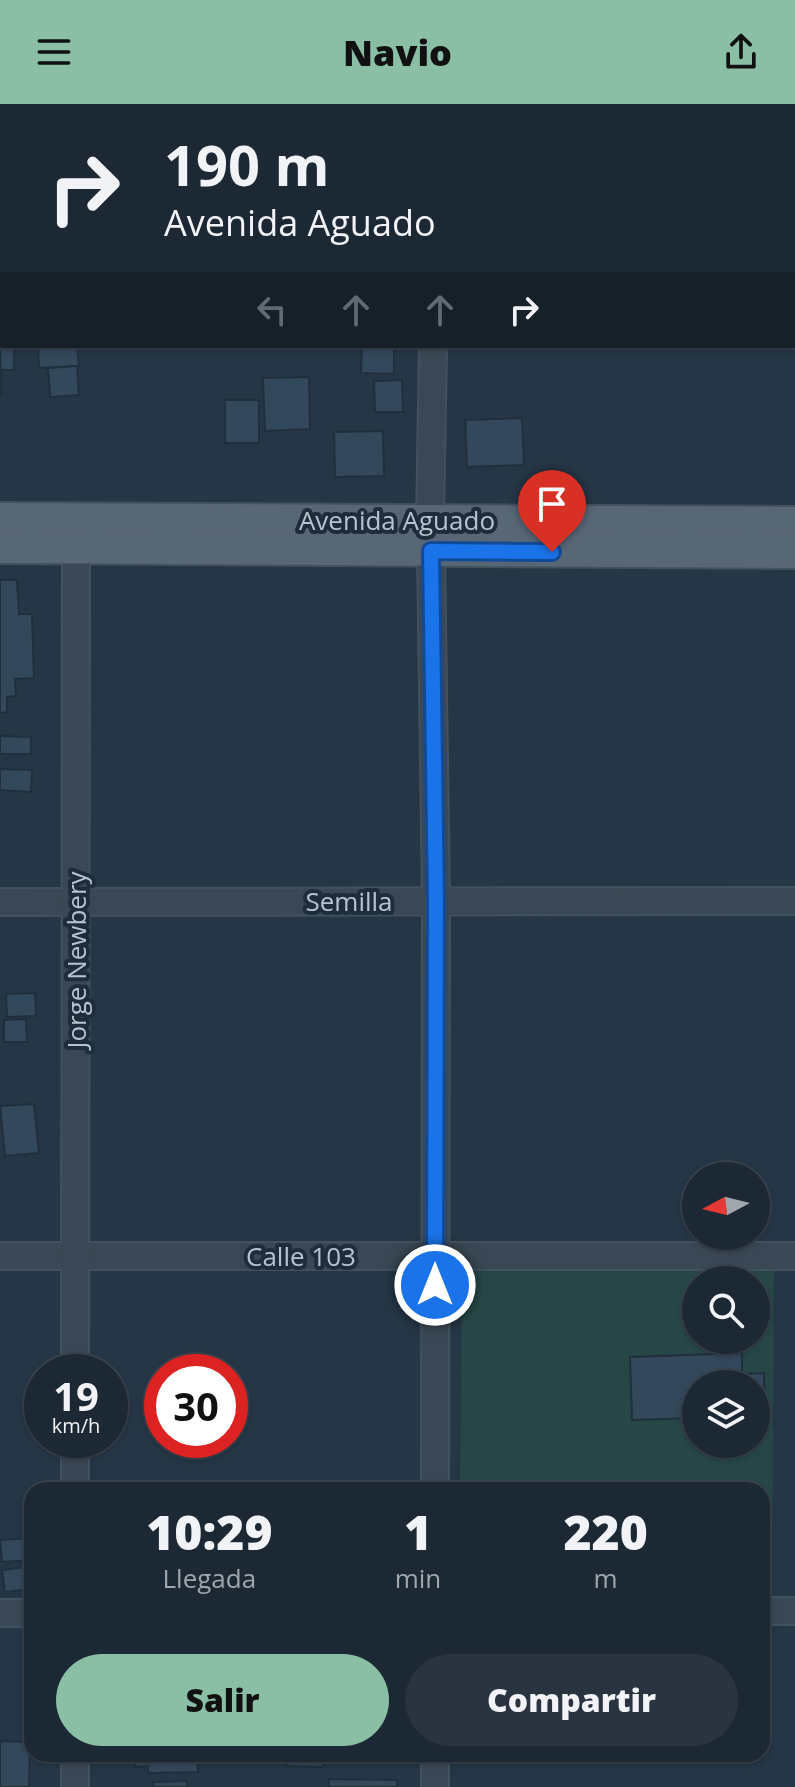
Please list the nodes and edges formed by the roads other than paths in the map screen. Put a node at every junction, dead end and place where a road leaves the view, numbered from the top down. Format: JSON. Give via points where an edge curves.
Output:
{"nodes":[{"id":1,"x":433,"y":348,"type":"edge"},
{"id":2,"x":0,"y":519,"type":"edge"},
{"id":3,"x":795,"y":523,"type":"edge"},
{"id":4,"x":430,"y":536,"type":"junction"},
{"id":5,"x":0,"y":547,"type":"edge"},
{"id":6,"x":76,"y":547,"type":"junction"},
{"id":7,"x":795,"y":552,"type":"edge"},
{"id":8,"x":436,"y":901,"type":"junction"},
{"id":9,"x":795,"y":901,"type":"edge"},
{"id":10,"x":0,"y":902,"type":"edge"},
{"id":11,"x":76,"y":902,"type":"junction"},
{"id":12,"x":0,"y":1256,"type":"edge"},
{"id":13,"x":76,"y":1256,"type":"junction"},
{"id":14,"x":435,"y":1256,"type":"junction"},
{"id":15,"x":795,"y":1256,"type":"edge"},
{"id":16,"x":75,"y":1354,"type":"edge"},
{"id":17,"x":75,"y":1458,"type":"edge"},
{"id":18,"x":75,"y":1482,"type":"edge"},
{"id":19,"x":435,"y":1482,"type":"edge"},
{"id":20,"x":770,"y":1611,"type":"edge"},
{"id":21,"x":795,"y":1611,"type":"edge"},
{"id":22,"x":0,"y":1613,"type":"edge"},
{"id":23,"x":24,"y":1613,"type":"edge"},
{"id":24,"x":75,"y":1762,"type":"edge"},
{"id":25,"x":435,"y":1762,"type":"edge"},
{"id":26,"x":75,"y":1787,"type":"edge"},
{"id":27,"x":435,"y":1787,"type":"edge"}],
"edges":[{"from":1,"to":4,"type":"street"},
{"from":2,"to":4,"type":"main road","name":"Avenida Aguado"},
{"from":3,"to":4,"type":"main road","name":"Avenida Aguado"},
{"from":4,"to":6,"type":"main road","name":"Avenida Aguado"},
{"from":4,"to":7,"type":"main road","name":"Avenida Aguado"},
{"from":4,"to":8,"type":"street"},
{"from":5,"to":6,"type":"main road","name":"Avenida Aguado"},
{"from":6,"to":11,"type":"street","name":"Jorge Newbery"},
{"from":8,"to":9,"type":"street","name":"Semilla"},
{"from":8,"to":11,"type":"street","name":"Semilla"},
{"from":8,"to":14,"type":"street"},
{"from":10,"to":11,"type":"street","name":"Semilla"},
{"from":11,"to":13,"type":"street","name":"Jorge Newbery"},
{"from":12,"to":13,"type":"street","name":"Calle 103"},
{"from":13,"to":14,"type":"street","name":"Calle 103"},
{"from":13,"to":16,"type":"street","name":"Jorge Newbery"},
{"from":14,"to":15,"type":"street","name":"Calle 103"},
{"from":14,"to":19,"type":"street"},
{"from":17,"to":18,"type":"street"},
{"from":20,"to":21,"type":"street"},
{"from":22,"to":23,"type":"street"},
{"from":24,"to":26,"type":"street"},
{"from":25,"to":27,"type":"street"}]}
